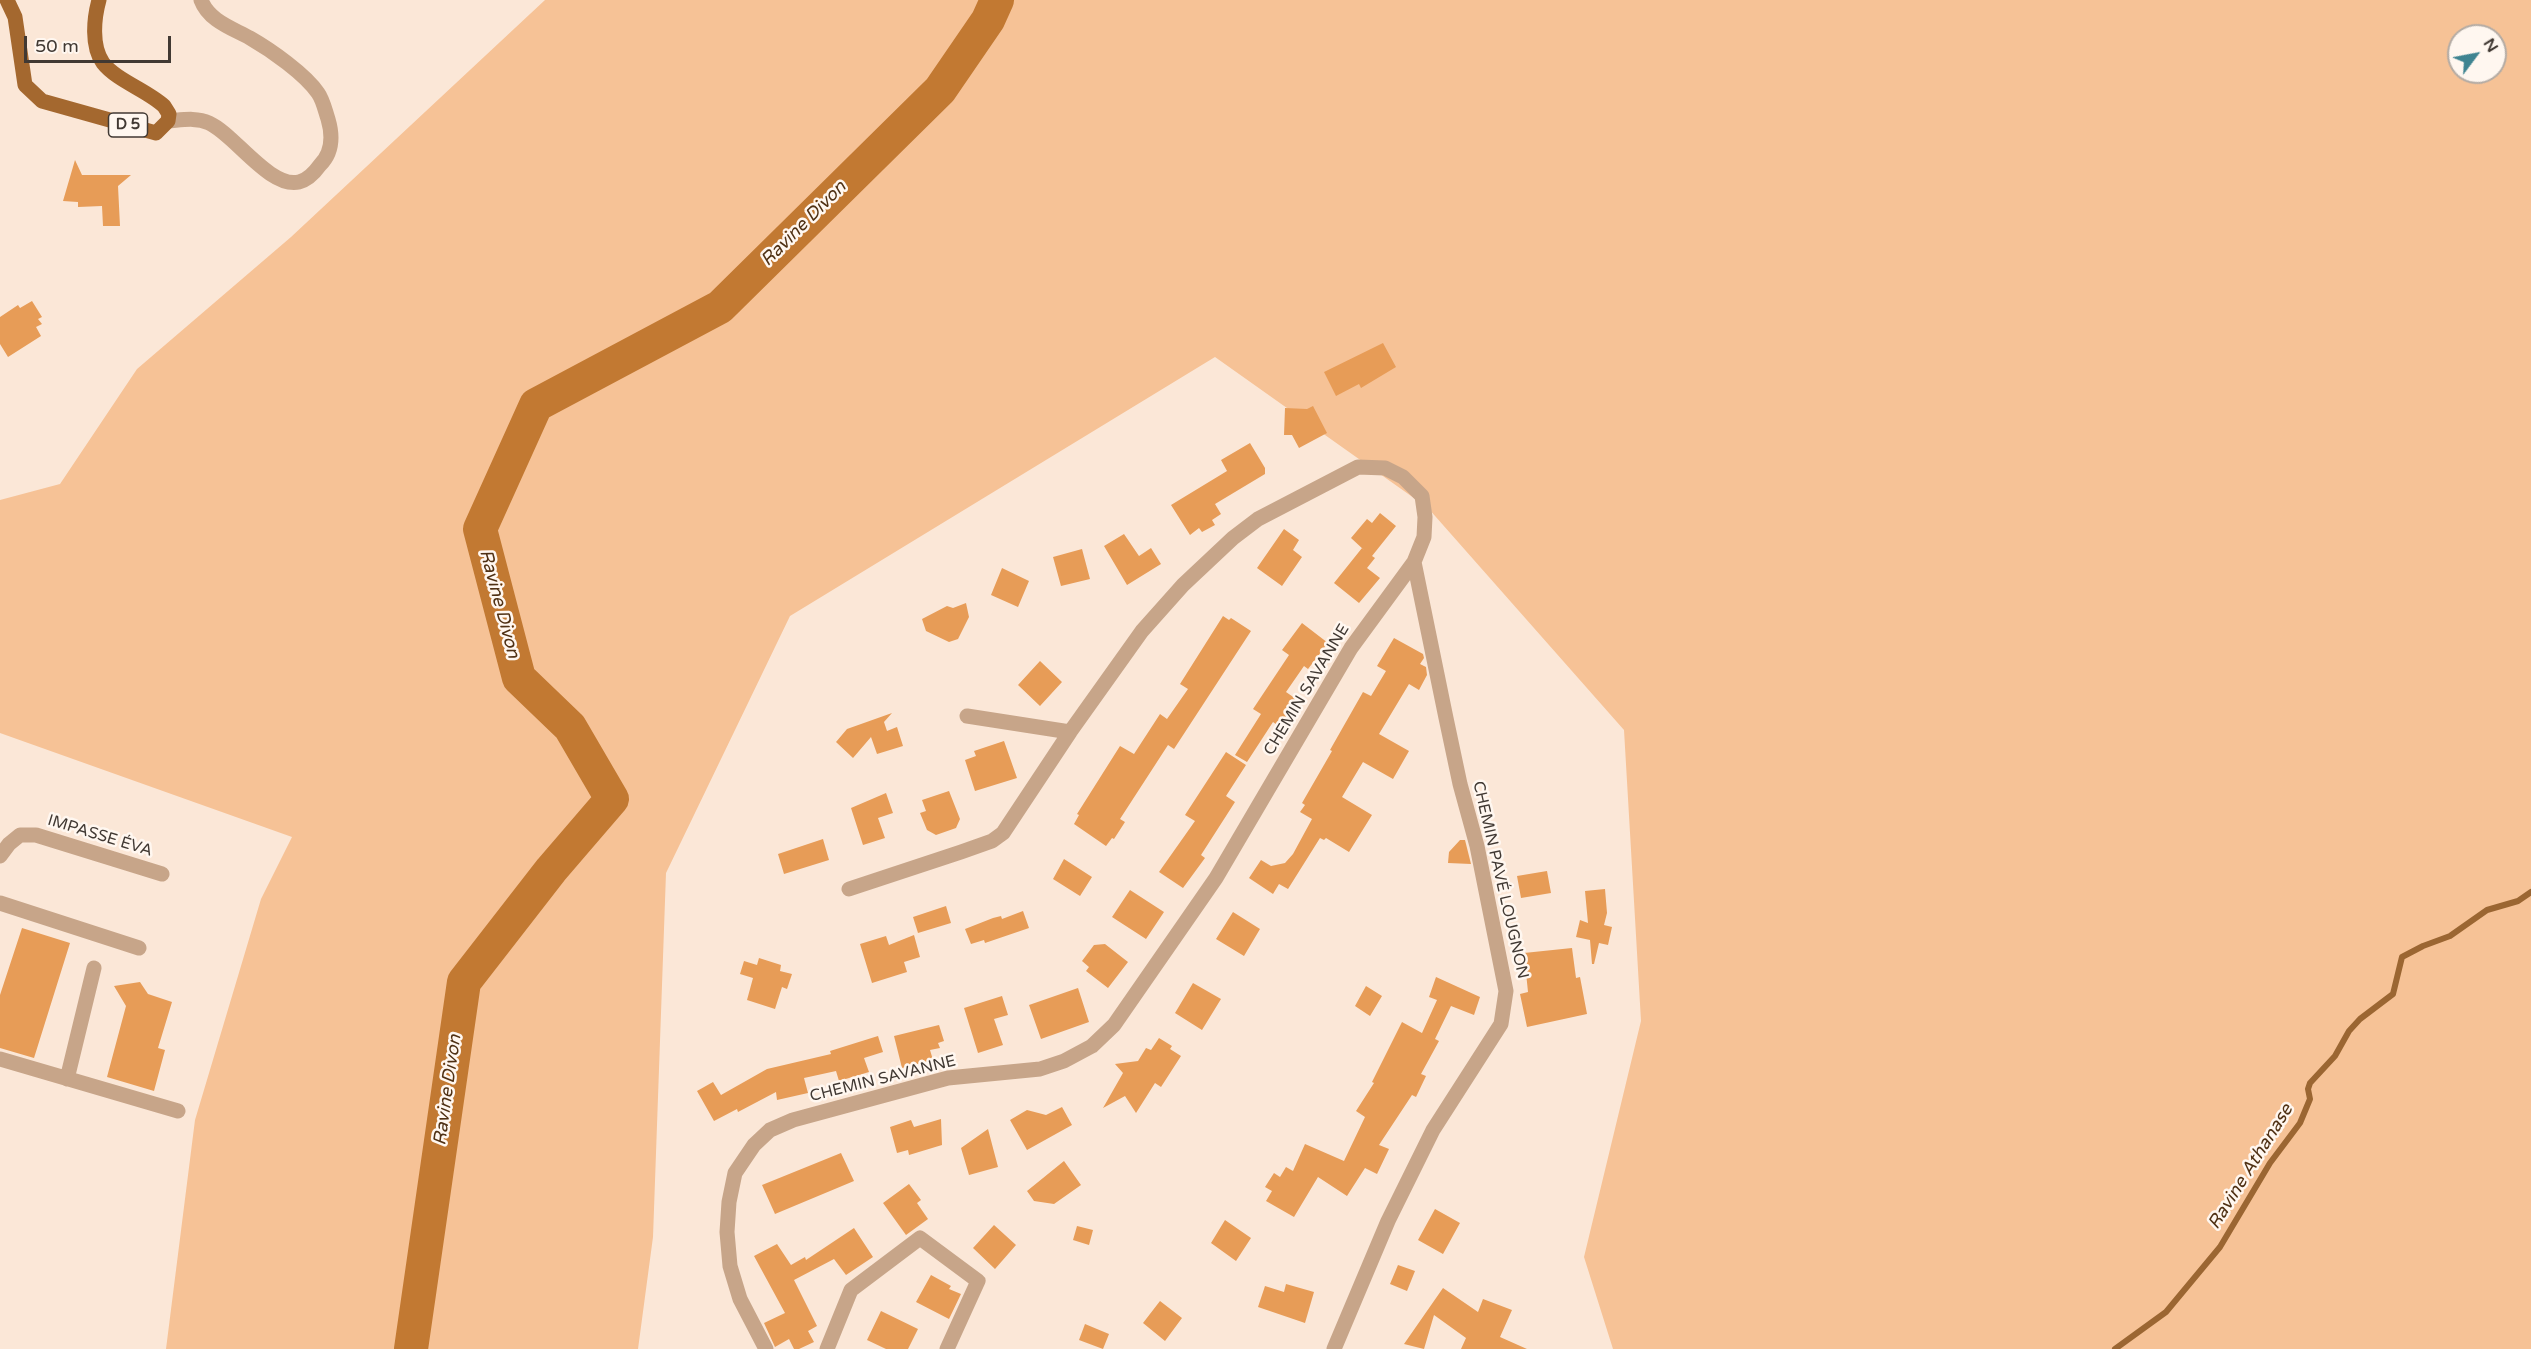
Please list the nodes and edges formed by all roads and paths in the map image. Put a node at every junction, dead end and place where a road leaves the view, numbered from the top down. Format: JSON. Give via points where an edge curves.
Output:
{"nodes":[{"id":1,"x":7,"y":0,"type":"edge"},
{"id":2,"x":99,"y":0,"type":"edge"},
{"id":3,"x":201,"y":0,"type":"edge"},
{"id":4,"x":168,"y":120,"type":"junction"},
{"id":5,"x":1414,"y":562,"type":"junction"},
{"id":6,"x":967,"y":716,"type":"dead end"},
{"id":7,"x":1070,"y":732,"type":"junction"},
{"id":8,"x":0,"y":856,"type":"edge"},
{"id":9,"x":162,"y":874,"type":"dead end"},
{"id":10,"x":849,"y":889,"type":"dead end"},
{"id":11,"x":0,"y":903,"type":"edge"},
{"id":12,"x":139,"y":948,"type":"dead end"},
{"id":13,"x":94,"y":968,"type":"dead end"},
{"id":14,"x":0,"y":1059,"type":"edge"},
{"id":15,"x":67,"y":1079,"type":"junction"},
{"id":16,"x":178,"y":1112,"type":"dead end"},
{"id":17,"x":766,"y":1349,"type":"edge"},
{"id":18,"x":827,"y":1349,"type":"edge"},
{"id":19,"x":947,"y":1349,"type":"edge"},
{"id":20,"x":1334,"y":1349,"type":"edge"}],
"edges":[{"from":1,"to":4,"type":"main road","number":"D 5","via":[[15,17],[25,85],[42,102],[156,133]]},
{"from":2,"to":4,"type":"main road","number":"D 5","via":[[96,40],[103,63],[158,100],[169,114]]},
{"from":3,"to":4,"type":"street","via":[[215,19],[257,42],[309,83],[326,111],[331,147],[313,174],[300,182],[287,182],[270,173],[211,124],[196,119]]},
{"from":5,"to":7,"type":"street","name":"CHEMIN SAVANNE","via":[[1424,537],[1422,496],[1403,477],[1385,468],[1358,467],[1258,519],[1233,538],[1142,631]]},
{"from":5,"to":17,"type":"street","name":"CHEMIN SAVANNE","via":[[1351,648],[1216,878],[1114,1025],[1092,1046],[1040,1069],[948,1078],[793,1120],[770,1130],[754,1145],[735,1173],[727,1232],[730,1266],[740,1299]]},
{"from":5,"to":20,"type":"street","name":"CHEMIN PAVÉ LOUGNON","via":[[1506,991],[1501,1024],[1433,1130],[1388,1221]]},
{"from":6,"to":7,"type":"street"},
{"from":7,"to":10,"type":"street","name":"CHEMIN SAVANNE","via":[[1004,833]]},
{"from":8,"to":9,"type":"street","name":"IMPASSE ÉVA","via":[[20,835],[36,835]]},
{"from":11,"to":12,"type":"street"},
{"from":13,"to":15,"type":"street"},
{"from":14,"to":15,"type":"street"},
{"from":15,"to":16,"type":"street"},
{"from":18,"to":19,"type":"street","via":[[851,1290],[920,1238],[978,1281]]}]}
